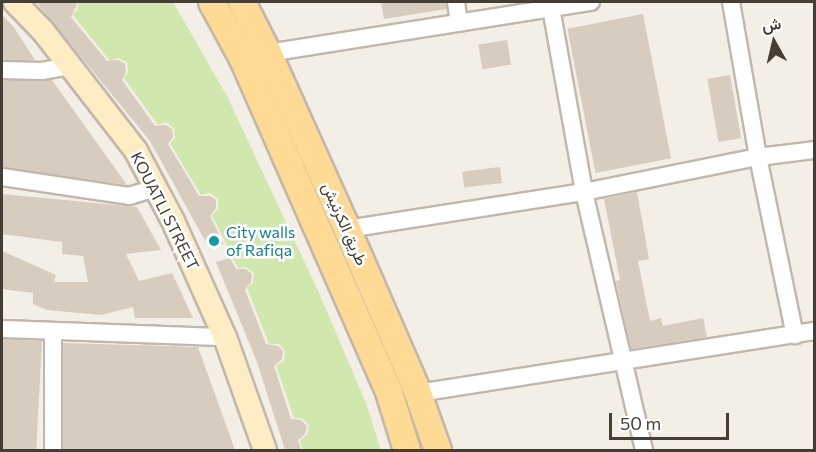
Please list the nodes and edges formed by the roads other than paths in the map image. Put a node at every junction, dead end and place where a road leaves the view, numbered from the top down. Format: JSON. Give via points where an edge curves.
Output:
{"nodes":[{"id":1,"x":15,"y":2,"type":"edge"},
{"id":2,"x":212,"y":2,"type":"edge"},
{"id":3,"x":242,"y":2,"type":"edge"},
{"id":4,"x":248,"y":2,"type":"edge"},
{"id":5,"x":456,"y":2,"type":"edge"},
{"id":6,"x":591,"y":2,"type":"edge"},
{"id":7,"x":732,"y":2,"type":"edge"},
{"id":8,"x":551,"y":8,"type":"junction"},
{"id":9,"x":459,"y":23,"type":"junction"},
{"id":10,"x":268,"y":53,"type":"junction"},
{"id":11,"x":70,"y":66,"type":"junction"},
{"id":12,"x":2,"y":70,"type":"edge"},
{"id":13,"x":814,"y":150,"type":"edge"},
{"id":14,"x":758,"y":157,"type":"junction"},
{"id":15,"x":2,"y":177,"type":"edge"},
{"id":16,"x":156,"y":188,"type":"junction"},
{"id":17,"x":584,"y":192,"type":"junction"},
{"id":18,"x":347,"y":229,"type":"junction"},
{"id":19,"x":2,"y":329,"type":"edge"},
{"id":20,"x":53,"y":331,"type":"junction"},
{"id":21,"x":814,"y":331,"type":"edge"},
{"id":22,"x":795,"y":334,"type":"junction"},
{"id":23,"x":225,"y":337,"type":"junction"},
{"id":24,"x":623,"y":361,"type":"junction"},
{"id":25,"x":418,"y":393,"type":"junction"},
{"id":26,"x":52,"y":450,"type":"edge"},
{"id":27,"x":265,"y":450,"type":"edge"},
{"id":28,"x":407,"y":450,"type":"edge"},
{"id":29,"x":438,"y":450,"type":"edge"},
{"id":30,"x":644,"y":450,"type":"edge"}],
"edges":[{"from":1,"to":11,"type":"street","name":"KOUATLI STREET"},
{"from":2,"to":28,"type":"main road","name":"طريق الكرنيش","via":[[243,59],[389,392]]},
{"from":3,"to":10,"type":"main road","name":"طريق الكرنيش"},
{"from":4,"to":10,"type":"street"},
{"from":5,"to":9,"type":"street"},
{"from":6,"to":8,"type":"street"},
{"from":7,"to":14,"type":"street"},
{"from":8,"to":9,"type":"street"},
{"from":8,"to":17,"type":"street"},
{"from":9,"to":10,"type":"street"},
{"from":10,"to":18,"type":"main road","name":"طريق الكرنيش"},
{"from":11,"to":12,"type":"street","via":[[42,71]]},
{"from":11,"to":16,"type":"street","name":"KOUATLI STREET","via":[[136,151]]},
{"from":13,"to":14,"type":"street"},
{"from":14,"to":17,"type":"street"},
{"from":14,"to":22,"type":"street"},
{"from":15,"to":16,"type":"street","via":[[129,196]]},
{"from":16,"to":23,"type":"street","name":"KOUATLI STREET"},
{"from":17,"to":18,"type":"street"},
{"from":17,"to":24,"type":"street"},
{"from":18,"to":25,"type":"main road","name":"طريق الكرنيش"},
{"from":19,"to":20,"type":"street"},
{"from":20,"to":23,"type":"street"},
{"from":20,"to":26,"type":"street"},
{"from":21,"to":22,"type":"street"},
{"from":22,"to":24,"type":"street"},
{"from":23,"to":27,"type":"street","name":"KOUATLI STREET"},
{"from":24,"to":25,"type":"street"},
{"from":24,"to":30,"type":"street"},
{"from":25,"to":29,"type":"main road","name":"طريق الكرنيش"}]}
